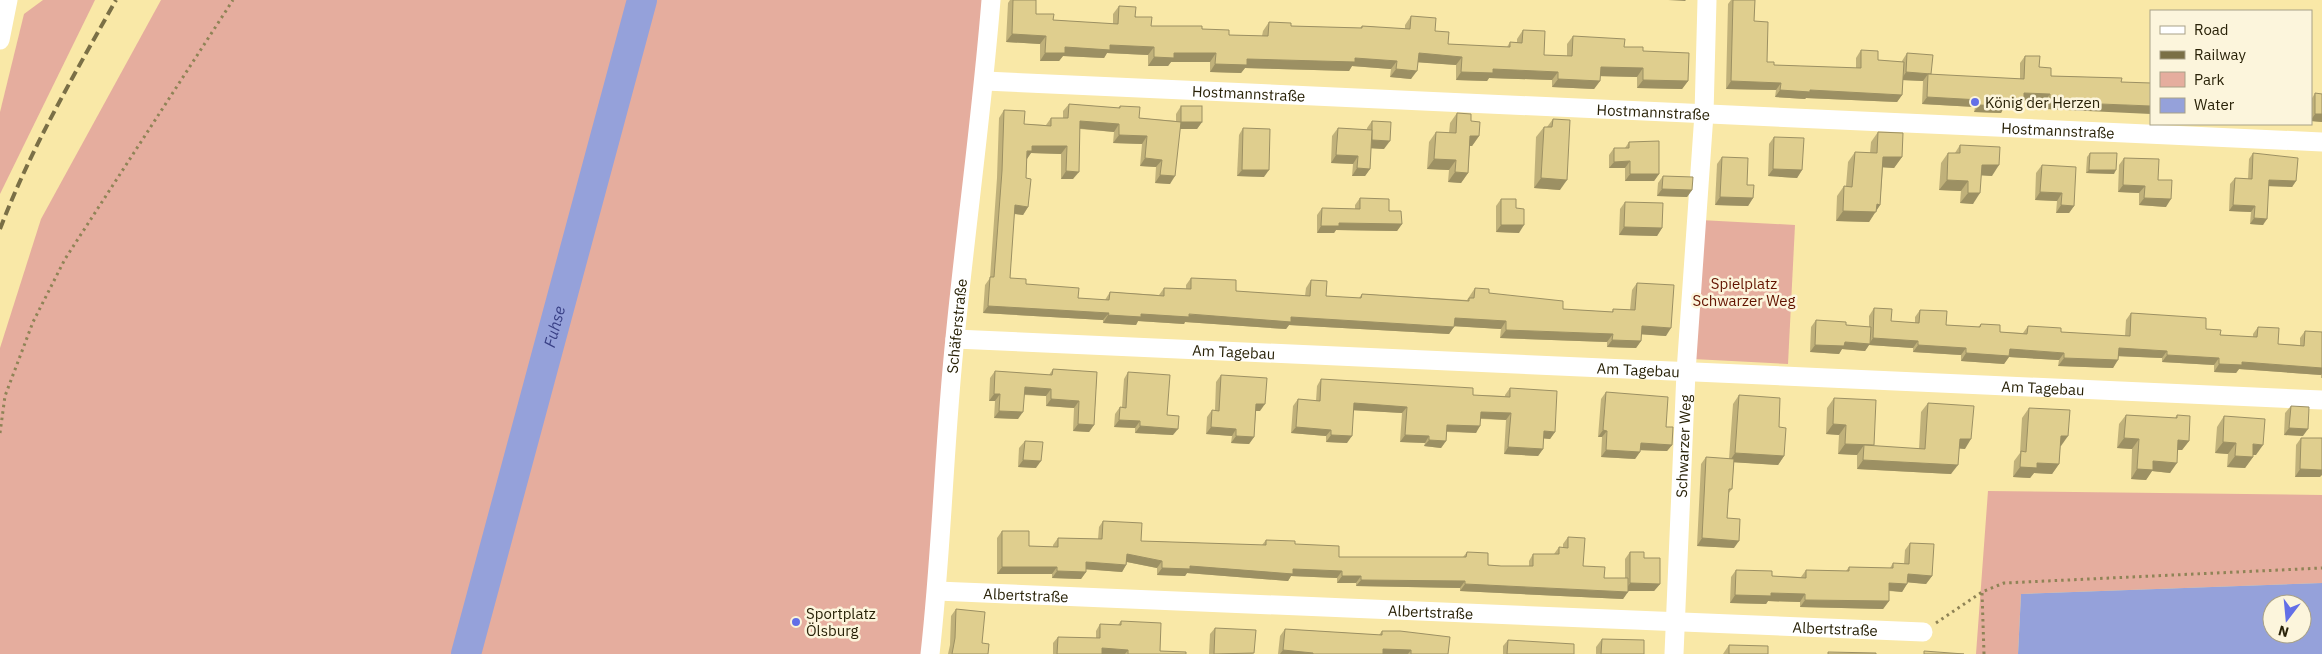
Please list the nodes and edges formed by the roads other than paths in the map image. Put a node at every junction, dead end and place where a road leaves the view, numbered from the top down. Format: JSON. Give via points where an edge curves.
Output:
{"nodes":[{"id":1,"x":8,"y":0,"type":"edge"},
{"id":2,"x":991,"y":0,"type":"edge"},
{"id":3,"x":1707,"y":0,"type":"edge"},
{"id":4,"x":0,"y":40,"type":"edge"},
{"id":5,"x":985,"y":81,"type":"junction"},
{"id":6,"x":1704,"y":114,"type":"junction"},
{"id":7,"x":2322,"y":142,"type":"edge"},
{"id":8,"x":954,"y":339,"type":"junction"},
{"id":9,"x":1686,"y":372,"type":"junction"},
{"id":10,"x":2322,"y":400,"type":"edge"},
{"id":11,"x":937,"y":591,"type":"junction"},
{"id":12,"x":1677,"y":622,"type":"junction"},
{"id":13,"x":1923,"y":632,"type":"road end"},
{"id":14,"x":930,"y":654,"type":"edge"},
{"id":15,"x":1674,"y":654,"type":"edge"}],
"edges":[{"from":1,"to":4,"type":"street"},
{"from":2,"to":5,"type":"street","name":"Schäferstraße"},
{"from":3,"to":6,"type":"street","name":"Schwarzer Weg"},
{"from":5,"to":6,"type":"street","name":"Hostmannstraße"},
{"from":5,"to":8,"type":"street","name":"Schäferstraße"},
{"from":6,"to":7,"type":"street","name":"Hostmannstraße"},
{"from":6,"to":9,"type":"street","name":"Schwarzer Weg"},
{"from":8,"to":9,"type":"street","name":"Am Tagebau"},
{"from":8,"to":11,"type":"street","name":"Schäferstraße"},
{"from":9,"to":10,"type":"street","name":"Am Tagebau"},
{"from":9,"to":12,"type":"street","name":"Schwarzer Weg"},
{"from":11,"to":12,"type":"street","name":"Albertstraße"},
{"from":11,"to":14,"type":"street","name":"Schäferstraße"},
{"from":12,"to":13,"type":"street","name":"Albertstraße"},
{"from":12,"to":15,"type":"street","name":"Schwarzer Weg"}]}
